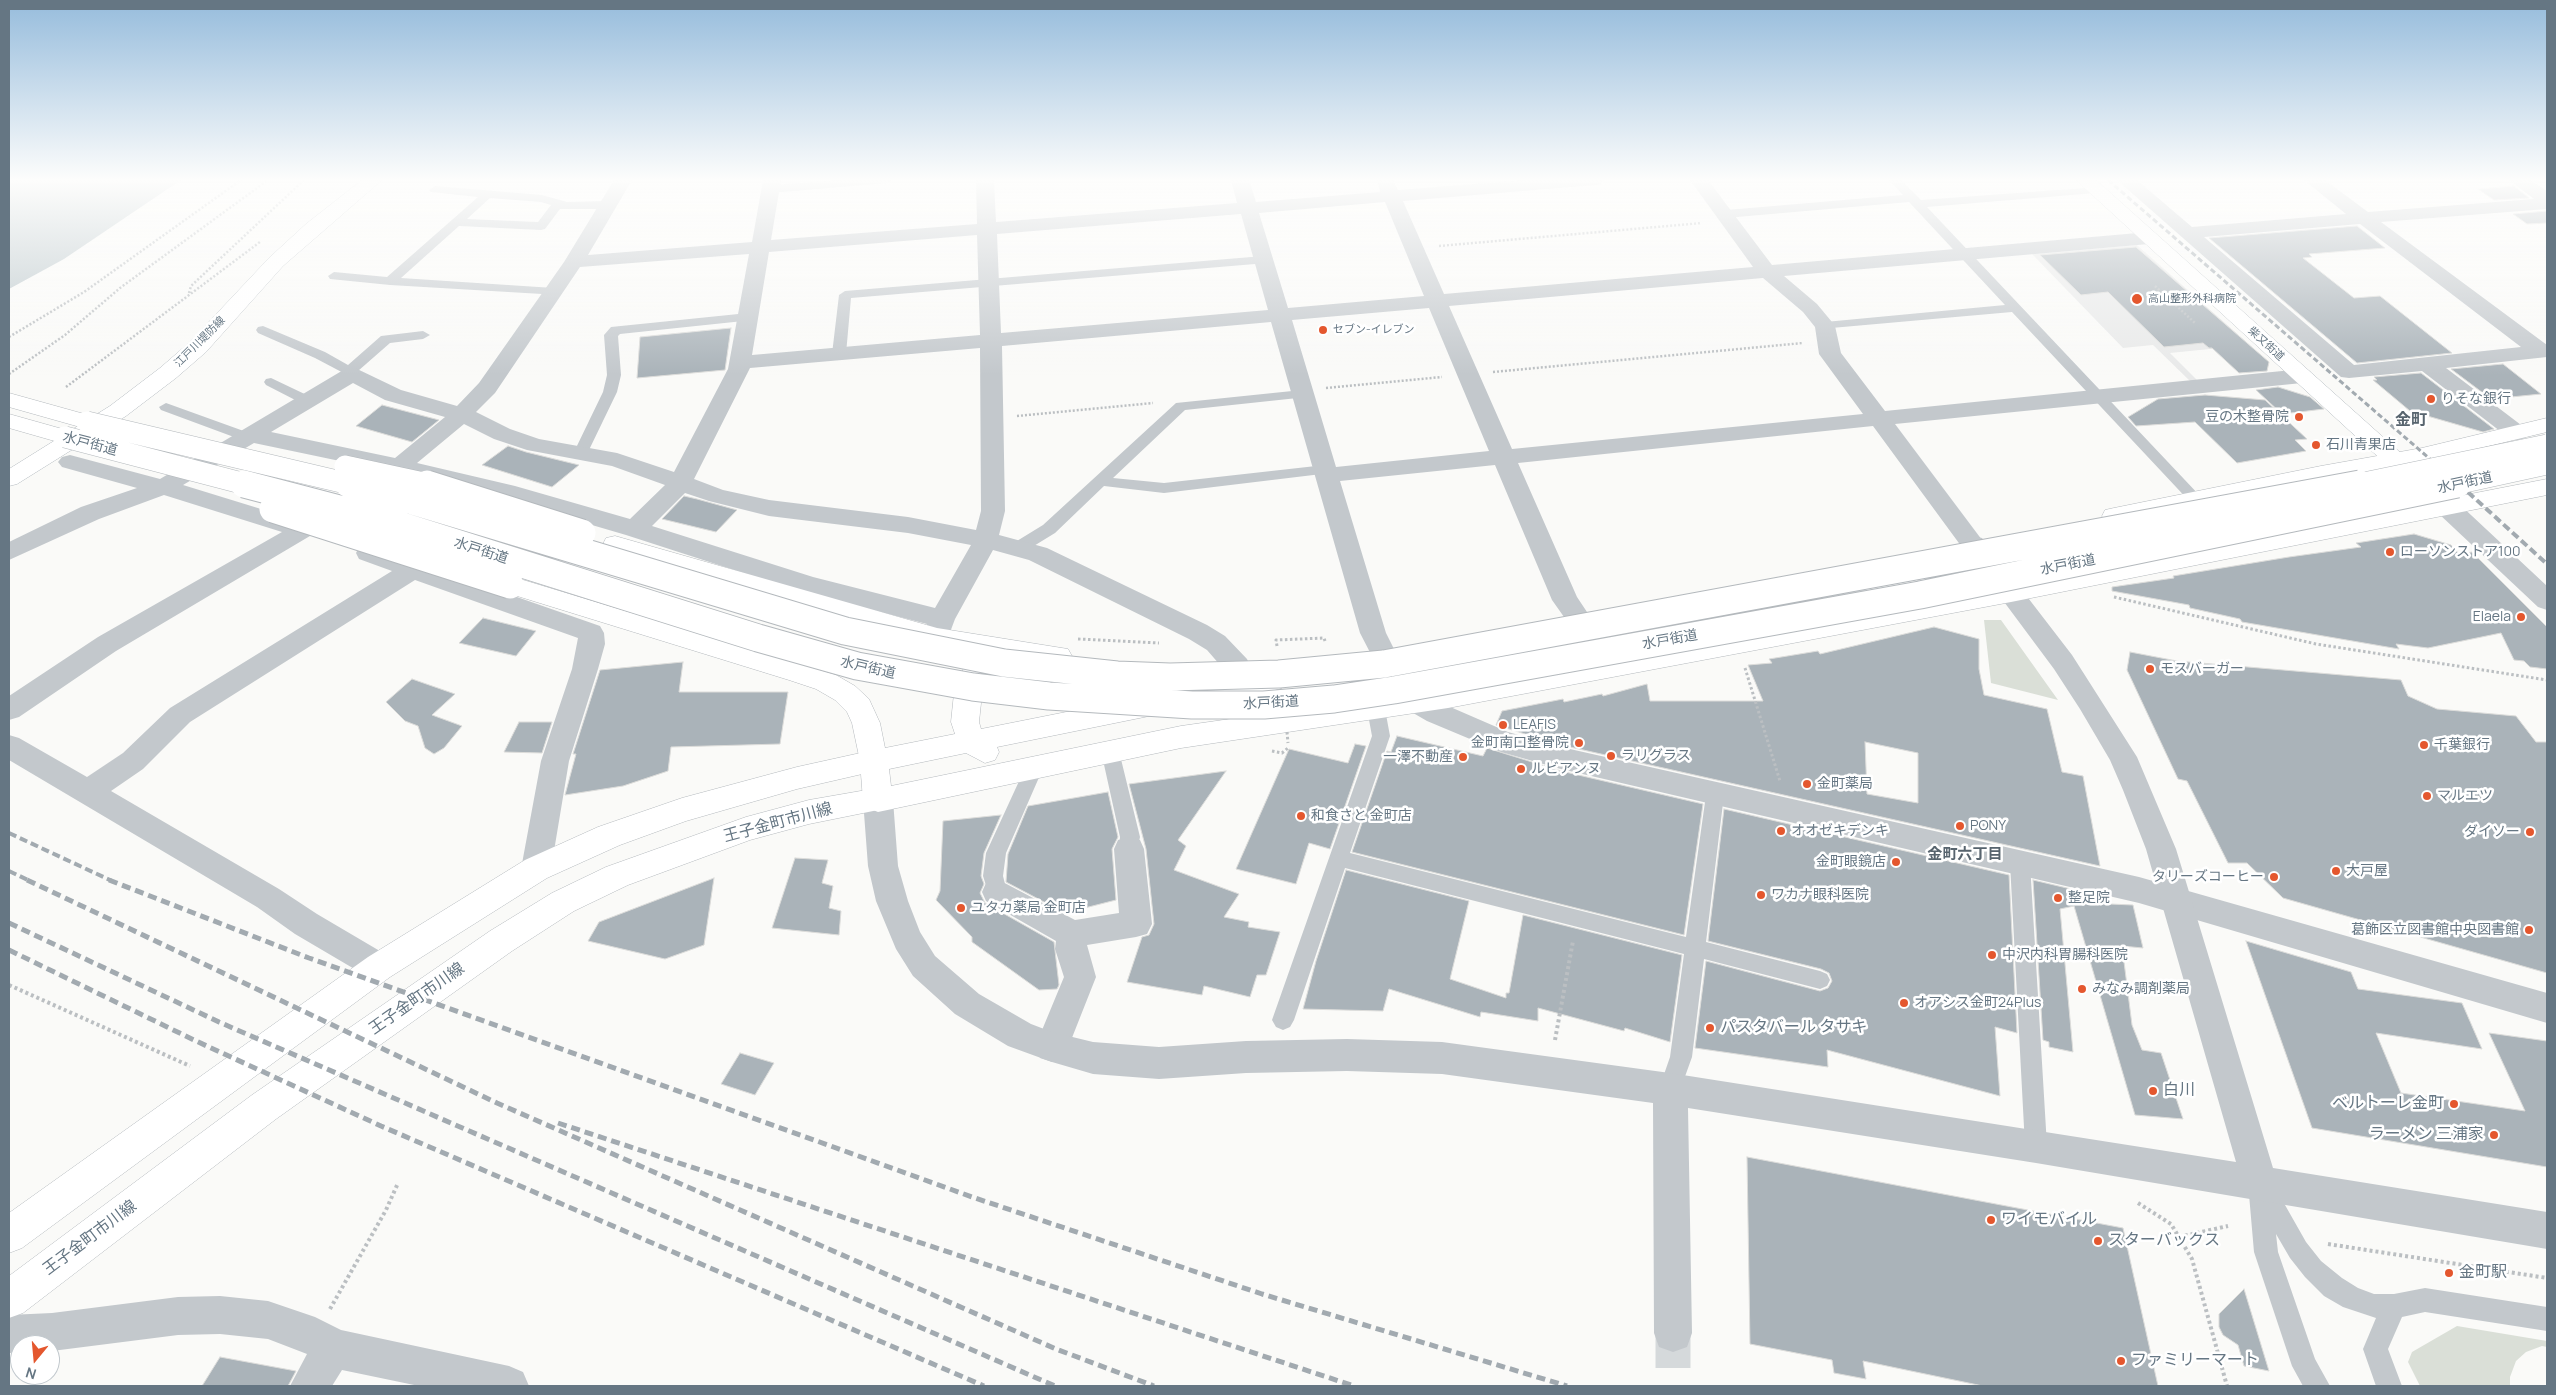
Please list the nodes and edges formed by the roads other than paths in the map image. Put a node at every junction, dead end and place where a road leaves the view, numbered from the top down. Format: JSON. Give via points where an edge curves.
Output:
{"nodes":[{"id":1,"x":294,"y":245,"type":"edge"},
{"id":2,"x":431,"y":245,"type":"edge"},
{"id":3,"x":584,"y":245,"type":"edge"},
{"id":4,"x":795,"y":245,"type":"edge"},
{"id":5,"x":988,"y":245,"type":"edge"},
{"id":6,"x":1259,"y":245,"type":"edge"},
{"id":7,"x":1412,"y":245,"type":"edge"},
{"id":8,"x":1748,"y":245,"type":"edge"},
{"id":9,"x":1957,"y":245,"type":"edge"},
{"id":10,"x":2073,"y":245,"type":"edge"},
{"id":11,"x":2157,"y":245,"type":"edge"},
{"id":12,"x":2201,"y":245,"type":"edge"},
{"id":13,"x":2401,"y":245,"type":"edge"},
{"id":14,"x":761,"y":248,"type":"junction"},
{"id":15,"x":1967,"y":255,"type":"junction"},
{"id":16,"x":1264,"y":260,"type":"junction"},
{"id":17,"x":574,"y":262,"type":"junction"},
{"id":18,"x":1766,"y":271,"type":"junction"},
{"id":19,"x":334,"y":276,"type":"dead end"},
{"id":20,"x":390,"y":281,"type":"junction"},
{"id":21,"x":989,"y":282,"type":"junction"},
{"id":22,"x":554,"y":292,"type":"junction"},
{"id":23,"x":1435,"y":301,"type":"junction"},
{"id":24,"x":2017,"y":308,"type":"junction"},
{"id":25,"x":1279,"y":315,"type":"junction"},
{"id":26,"x":748,"y":317,"type":"junction"},
{"id":27,"x":263,"y":330,"type":"dead end"},
{"id":28,"x":1826,"y":334,"type":"junction"},
{"id":29,"x":423,"y":335,"type":"dead end"},
{"id":30,"x":991,"y":340,"type":"junction"},
{"id":31,"x":2544,"y":351,"type":"edge"},
{"id":32,"x":839,"y":354,"type":"junction"},
{"id":33,"x":739,"y":363,"type":"junction"},
{"id":34,"x":2428,"y":364,"type":"junction"},
{"id":35,"x":351,"y":373,"type":"junction"},
{"id":36,"x":2302,"y":376,"type":"junction"},
{"id":37,"x":271,"y":382,"type":"dead end"},
{"id":38,"x":1301,"y":391,"type":"junction"},
{"id":39,"x":2100,"y":397,"type":"junction"},
{"id":40,"x":308,"y":400,"type":"junction"},
{"id":41,"x":10,"y":407,"type":"edge"},
{"id":42,"x":166,"y":407,"type":"dead end"},
{"id":43,"x":462,"y":414,"type":"junction"},
{"id":44,"x":1877,"y":419,"type":"junction"},
{"id":45,"x":2547,"y":425,"type":"edge"},
{"id":46,"x":2517,"y":432,"type":"junction"},
{"id":47,"x":248,"y":436,"type":"junction"},
{"id":48,"x":2547,"y":445,"type":"edge"},
{"id":49,"x":185,"y":446,"type":"junction"},
{"id":50,"x":580,"y":452,"type":"junction"},
{"id":51,"x":1504,"y":457,"type":"junction"},
{"id":52,"x":2395,"y":460,"type":"junction"},
{"id":53,"x":70,"y":462,"type":"dead end"},
{"id":54,"x":2547,"y":464,"type":"edge"},
{"id":55,"x":399,"y":466,"type":"junction"},
{"id":56,"x":1326,"y":472,"type":"junction"},
{"id":57,"x":216,"y":477,"type":"junction"},
{"id":58,"x":9,"y":479,"type":"edge"},
{"id":59,"x":1102,"y":481,"type":"junction"},
{"id":60,"x":680,"y":484,"type":"junction"},
{"id":61,"x":163,"y":487,"type":"junction"},
{"id":62,"x":2547,"y":487,"type":"edge"},
{"id":63,"x":2196,"y":500,"type":"junction"},
{"id":64,"x":2447,"y":507,"type":"junction"},
{"id":65,"x":304,"y":530,"type":"junction"},
{"id":66,"x":625,"y":536,"type":"junction"},
{"id":67,"x":986,"y":540,"type":"junction"},
{"id":68,"x":1973,"y":544,"type":"junction"},
{"id":69,"x":1018,"y":548,"type":"junction"},
{"id":70,"x":9,"y":552,"type":"edge"},
{"id":71,"x":414,"y":568,"type":"junction"},
{"id":72,"x":2011,"y":593,"type":"junction"},
{"id":73,"x":2547,"y":601,"type":"edge"},
{"id":74,"x":1578,"y":618,"type":"junction"},
{"id":75,"x":939,"y":628,"type":"junction"},
{"id":76,"x":989,"y":647,"type":"junction"},
{"id":77,"x":1385,"y":657,"type":"junction"},
{"id":78,"x":1237,"y":666,"type":"junction"},
{"id":79,"x":1418,"y":703,"type":"junction"},
{"id":80,"x":1376,"y":709,"type":"junction"},
{"id":81,"x":9,"y":710,"type":"edge"},
{"id":82,"x":972,"y":742,"type":"junction"},
{"id":83,"x":9,"y":746,"type":"edge"},
{"id":84,"x":1110,"y":751,"type":"junction"},
{"id":85,"x":874,"y":761,"type":"junction"},
{"id":86,"x":1036,"y":766,"type":"junction"},
{"id":87,"x":86,"y":793,"type":"junction"},
{"id":88,"x":1715,"y":795,"type":"junction"},
{"id":89,"x":878,"y":800,"type":"junction"},
{"id":90,"x":1128,"y":849,"type":"joint"},
{"id":91,"x":1339,"y":858,"type":"junction"},
{"id":92,"x":2020,"y":863,"type":"junction"},
{"id":93,"x":536,"y":869,"type":"junction"},
{"id":94,"x":997,"y":892,"type":"joint"},
{"id":95,"x":2177,"y":900,"type":"junction"},
{"id":96,"x":1072,"y":934,"type":"junction"},
{"id":97,"x":1695,"y":949,"type":"junction"},
{"id":98,"x":379,"y":967,"type":"junction"},
{"id":99,"x":1820,"y":980,"type":"dead end"},
{"id":100,"x":2547,"y":1008,"type":"edge"},
{"id":101,"x":1283,"y":1020,"type":"dead end"},
{"id":102,"x":1052,"y":1048,"type":"junction"},
{"id":103,"x":1670,"y":1089,"type":"junction"},
{"id":104,"x":2036,"y":1146,"type":"junction"},
{"id":105,"x":2260,"y":1182,"type":"junction"},
{"id":106,"x":2547,"y":1230,"type":"edge"},
{"id":107,"x":9,"y":1235,"type":"edge"},
{"id":108,"x":9,"y":1299,"type":"edge"},
{"id":109,"x":2394,"y":1306,"type":"junction"},
{"id":110,"x":2547,"y":1319,"type":"edge"},
{"id":111,"x":1673,"y":1333,"type":"tunnel mouth"},
{"id":112,"x":9,"y":1334,"type":"edge"},
{"id":113,"x":324,"y":1342,"type":"junction"},
{"id":114,"x":310,"y":1386,"type":"edge"},
{"id":115,"x":509,"y":1386,"type":"edge"},
{"id":116,"x":2317,"y":1386,"type":"edge"},
{"id":117,"x":2389,"y":1386,"type":"edge"}],
"edges":[{"from":1,"to":58,"type":"main road","name":"江戸川堤防線","via":[[174,369],[118,411]]},
{"from":2,"to":20,"type":"lane"},
{"from":3,"to":17,"type":"street"},
{"from":4,"to":14,"type":"street"},
{"from":5,"to":21,"type":"street"},
{"from":6,"to":16,"type":"street"},
{"from":7,"to":23,"type":"street"},
{"from":8,"to":18,"type":"street"},
{"from":9,"to":15,"type":"lane"},
{"from":10,"to":15,"type":"street"},
{"from":11,"to":36,"type":"main road","name":"柴又街道"},
{"from":12,"to":34,"type":"street","via":[[2349,372]]},
{"from":13,"to":31,"type":"street"},
{"from":14,"to":17,"type":"street"},
{"from":14,"to":26,"type":"street"},
{"from":15,"to":18,"type":"street"},
{"from":15,"to":24,"type":"lane"},
{"from":16,"to":21,"type":"lane"},
{"from":16,"to":25,"type":"street"},
{"from":17,"to":22,"type":"street"},
{"from":18,"to":23,"type":"street"},
{"from":18,"to":28,"type":"street","via":[[1810,308]]},
{"from":19,"to":20,"type":"lane"},
{"from":20,"to":22,"type":"lane"},
{"from":21,"to":30,"type":"street"},
{"from":21,"to":32,"type":"lane","via":[[845,295]]},
{"from":22,"to":43,"type":"street","via":[[487,388]]},
{"from":23,"to":25,"type":"street"},
{"from":23,"to":51,"type":"street"},
{"from":24,"to":28,"type":"lane"},
{"from":24,"to":39,"type":"lane"},
{"from":25,"to":30,"type":"street"},
{"from":25,"to":38,"type":"street"},
{"from":26,"to":33,"type":"street"},
{"from":26,"to":50,"type":"lane","via":[[616,330],[611,335],[614,375],[610,392]]},
{"from":27,"to":35,"type":"lane","via":[[320,355]]},
{"from":28,"to":44,"type":"street","via":[[1830,354]]},
{"from":29,"to":35,"type":"lane","via":[[386,339]]},
{"from":30,"to":32,"type":"street"},
{"from":30,"to":67,"type":"street","via":[[993,511]]},
{"from":31,"to":34,"type":"street"},
{"from":32,"to":33,"type":"street"},
{"from":33,"to":60,"type":"street","via":[[739,369]]},
{"from":34,"to":46,"type":"street"},
{"from":35,"to":40,"type":"street"},
{"from":35,"to":43,"type":"street","via":[[393,395]]},
{"from":36,"to":39,"type":"street"},
{"from":36,"to":52,"type":"main road","name":"柴又街道"},
{"from":37,"to":40,"type":"lane"},
{"from":38,"to":56,"type":"street"},
{"from":38,"to":59,"type":"lane","via":[[1181,406]]},
{"from":39,"to":44,"type":"street"},
{"from":39,"to":63,"type":"lane"},
{"from":40,"to":47,"type":"street"},
{"from":41,"to":49,"type":"main road","name":"水戸街道","bridge":true},
{"from":41,"to":57,"type":"main road","name":"水戸街道","bridge":true,"via":[[65,437]]},
{"from":42,"to":47,"type":"lane"},
{"from":43,"to":50,"type":"street","via":[[502,434],[535,445]]},
{"from":43,"to":55,"type":"street"},
{"from":44,"to":51,"type":"street"},
{"from":44,"to":68,"type":"street"},
{"from":45,"to":46,"type":"main road"},
{"from":46,"to":52,"type":"main road"},
{"from":47,"to":55,"type":"street"},
{"from":47,"to":61,"type":"street"},
{"from":48,"to":49,"type":"main road","name":"水戸街道","bridge":true,"via":[[2316,493],[1384,664],[1288,673],[1170,677],[1004,663],[854,633],[413,501],[304,472]]},
{"from":49,"to":66,"type":"main road","bridge":true,"via":[[271,452],[372,471]]},
{"from":50,"to":60,"type":"street","via":[[617,460]]},
{"from":51,"to":56,"type":"street"},
{"from":51,"to":74,"type":"street","via":[[1565,600]]},
{"from":52,"to":63,"type":"main road"},
{"from":52,"to":64,"type":"main road","name":"柴又街道"},
{"from":53,"to":61,"type":"street"},
{"from":54,"to":57,"type":"main road","name":"水戸街道","bridge":true,"via":[[2340,510],[1930,593],[1394,690],[1334,699],[1201,705],[1049,696],[973,687],[857,666],[389,522]]},
{"from":55,"to":65,"type":"street"},
{"from":55,"to":66,"type":"street","via":[[515,494]]},
{"from":56,"to":59,"type":"lane","via":[[1164,488]]},
{"from":56,"to":77,"type":"street","via":[[1373,633]]},
{"from":57,"to":85,"type":"main road","bridge":true,"via":[[267,506],[826,682],[859,706]]},
{"from":59,"to":69,"type":"lane","via":[[1049,529]]},
{"from":60,"to":66,"type":"street"},
{"from":60,"to":67,"type":"street","via":[[769,508],[908,525]]},
{"from":61,"to":65,"type":"street"},
{"from":61,"to":70,"type":"street","via":[[90,513]]},
{"from":62,"to":64,"type":"main road","name":"水戸街道"},
{"from":63,"to":68,"type":"main road"},
{"from":64,"to":72,"type":"main road","name":"水戸街道"},
{"from":64,"to":73,"type":"street"},
{"from":65,"to":71,"type":"street"},
{"from":65,"to":81,"type":"street","via":[[107,644]]},
{"from":66,"to":75,"type":"main road"},
{"from":67,"to":69,"type":"street"},
{"from":67,"to":75,"type":"street"},
{"from":68,"to":72,"type":"street"},
{"from":68,"to":74,"type":"main road"},
{"from":69,"to":78,"type":"street","via":[[1038,554],[1198,632],[1216,643]]},
{"from":71,"to":87,"type":"street","via":[[180,715],[133,761]]},
{"from":71,"to":93,"type":"street","via":[[507,605],[592,633],[585,669],[566,718],[555,762]]},
{"from":72,"to":79,"type":"main road","name":"水戸街道"},
{"from":72,"to":95,"type":"street","via":[[2090,702],[2123,758],[2162,849]]},
{"from":74,"to":77,"type":"main road"},
{"from":75,"to":76,"type":"main road"},
{"from":76,"to":78,"type":"main road","via":[[1118,662]]},
{"from":76,"to":82,"type":"main road","via":[[969,684],[965,722]]},
{"from":77,"to":78,"type":"main road","via":[[1354,656]]},
{"from":77,"to":79,"type":"street"},
{"from":77,"to":82,"type":"main road"},
{"from":79,"to":80,"type":"main road","name":"水戸街道"},
{"from":79,"to":88,"type":"street","via":[[1501,741]]},
{"from":80,"to":84,"type":"main road","name":"水戸街道"},
{"from":80,"to":91,"type":"lane","via":[[1381,736]]},
{"from":82,"to":85,"type":"main road"},
{"from":82,"to":86,"type":"main road","via":[[995,758]]},
{"from":83,"to":87,"type":"street"},
{"from":84,"to":86,"type":"main road","name":"水戸街道"},
{"from":84,"to":90,"type":"lane","via":[[1130,837]]},
{"from":85,"to":89,"type":"main road"},
{"from":85,"to":93,"type":"main road","via":[[797,778],[682,810],[609,836]]},
{"from":86,"to":89,"type":"main road","name":"水戸街道"},
{"from":86,"to":94,"type":"lane","via":[[996,852],[993,876]]},
{"from":87,"to":98,"type":"street","via":[[268,898]]},
{"from":88,"to":92,"type":"street"},
{"from":88,"to":97,"type":"lane"},
{"from":89,"to":102,"type":"street","via":[[883,866],[892,901],[906,939],[924,966],[967,1004],[1020,1036]]},
{"from":89,"to":108,"type":"main road","name":"王子金町市川線","via":[[809,812],[746,829],[617,876],[563,902],[501,940],[264,1107]]},
{"from":90,"to":96,"type":"street","via":[[1136,924]]},
{"from":91,"to":97,"type":"lane"},
{"from":91,"to":101,"type":"lane"},
{"from":92,"to":95,"type":"street"},
{"from":92,"to":104,"type":"lane"},
{"from":93,"to":98,"type":"main road"},
{"from":94,"to":96,"type":"street"},
{"from":95,"to":100,"type":"street"},
{"from":95,"to":105,"type":"street"},
{"from":96,"to":102,"type":"street","via":[[1071,949],[1080,977]]},
{"from":97,"to":99,"type":"lane"},
{"from":97,"to":103,"type":"lane","via":[[1681,1057]]},
{"from":98,"to":107,"type":"main road"},
{"from":102,"to":103,"type":"street","via":[[1093,1058],[1159,1063],[1338,1055],[1442,1058]]},
{"from":103,"to":104,"type":"street"},
{"from":103,"to":111,"type":"street"},
{"from":104,"to":105,"type":"street"},
{"from":105,"to":106,"type":"street"},
{"from":105,"to":109,"type":"lane","via":[[2298,1250],[2313,1269],[2333,1287],[2352,1298],[2374,1306]]},
{"from":105,"to":116,"type":"lane","via":[[2266,1252],[2306,1366]]},
{"from":109,"to":110,"type":"lane","via":[[2425,1300]]},
{"from":109,"to":117,"type":"lane","via":[[2375,1350]]},
{"from":112,"to":113,"type":"street","via":[[52,1332],[178,1316],[220,1315],[268,1320]]},
{"from":113,"to":114,"type":"street"},
{"from":113,"to":115,"type":"street"}]}
